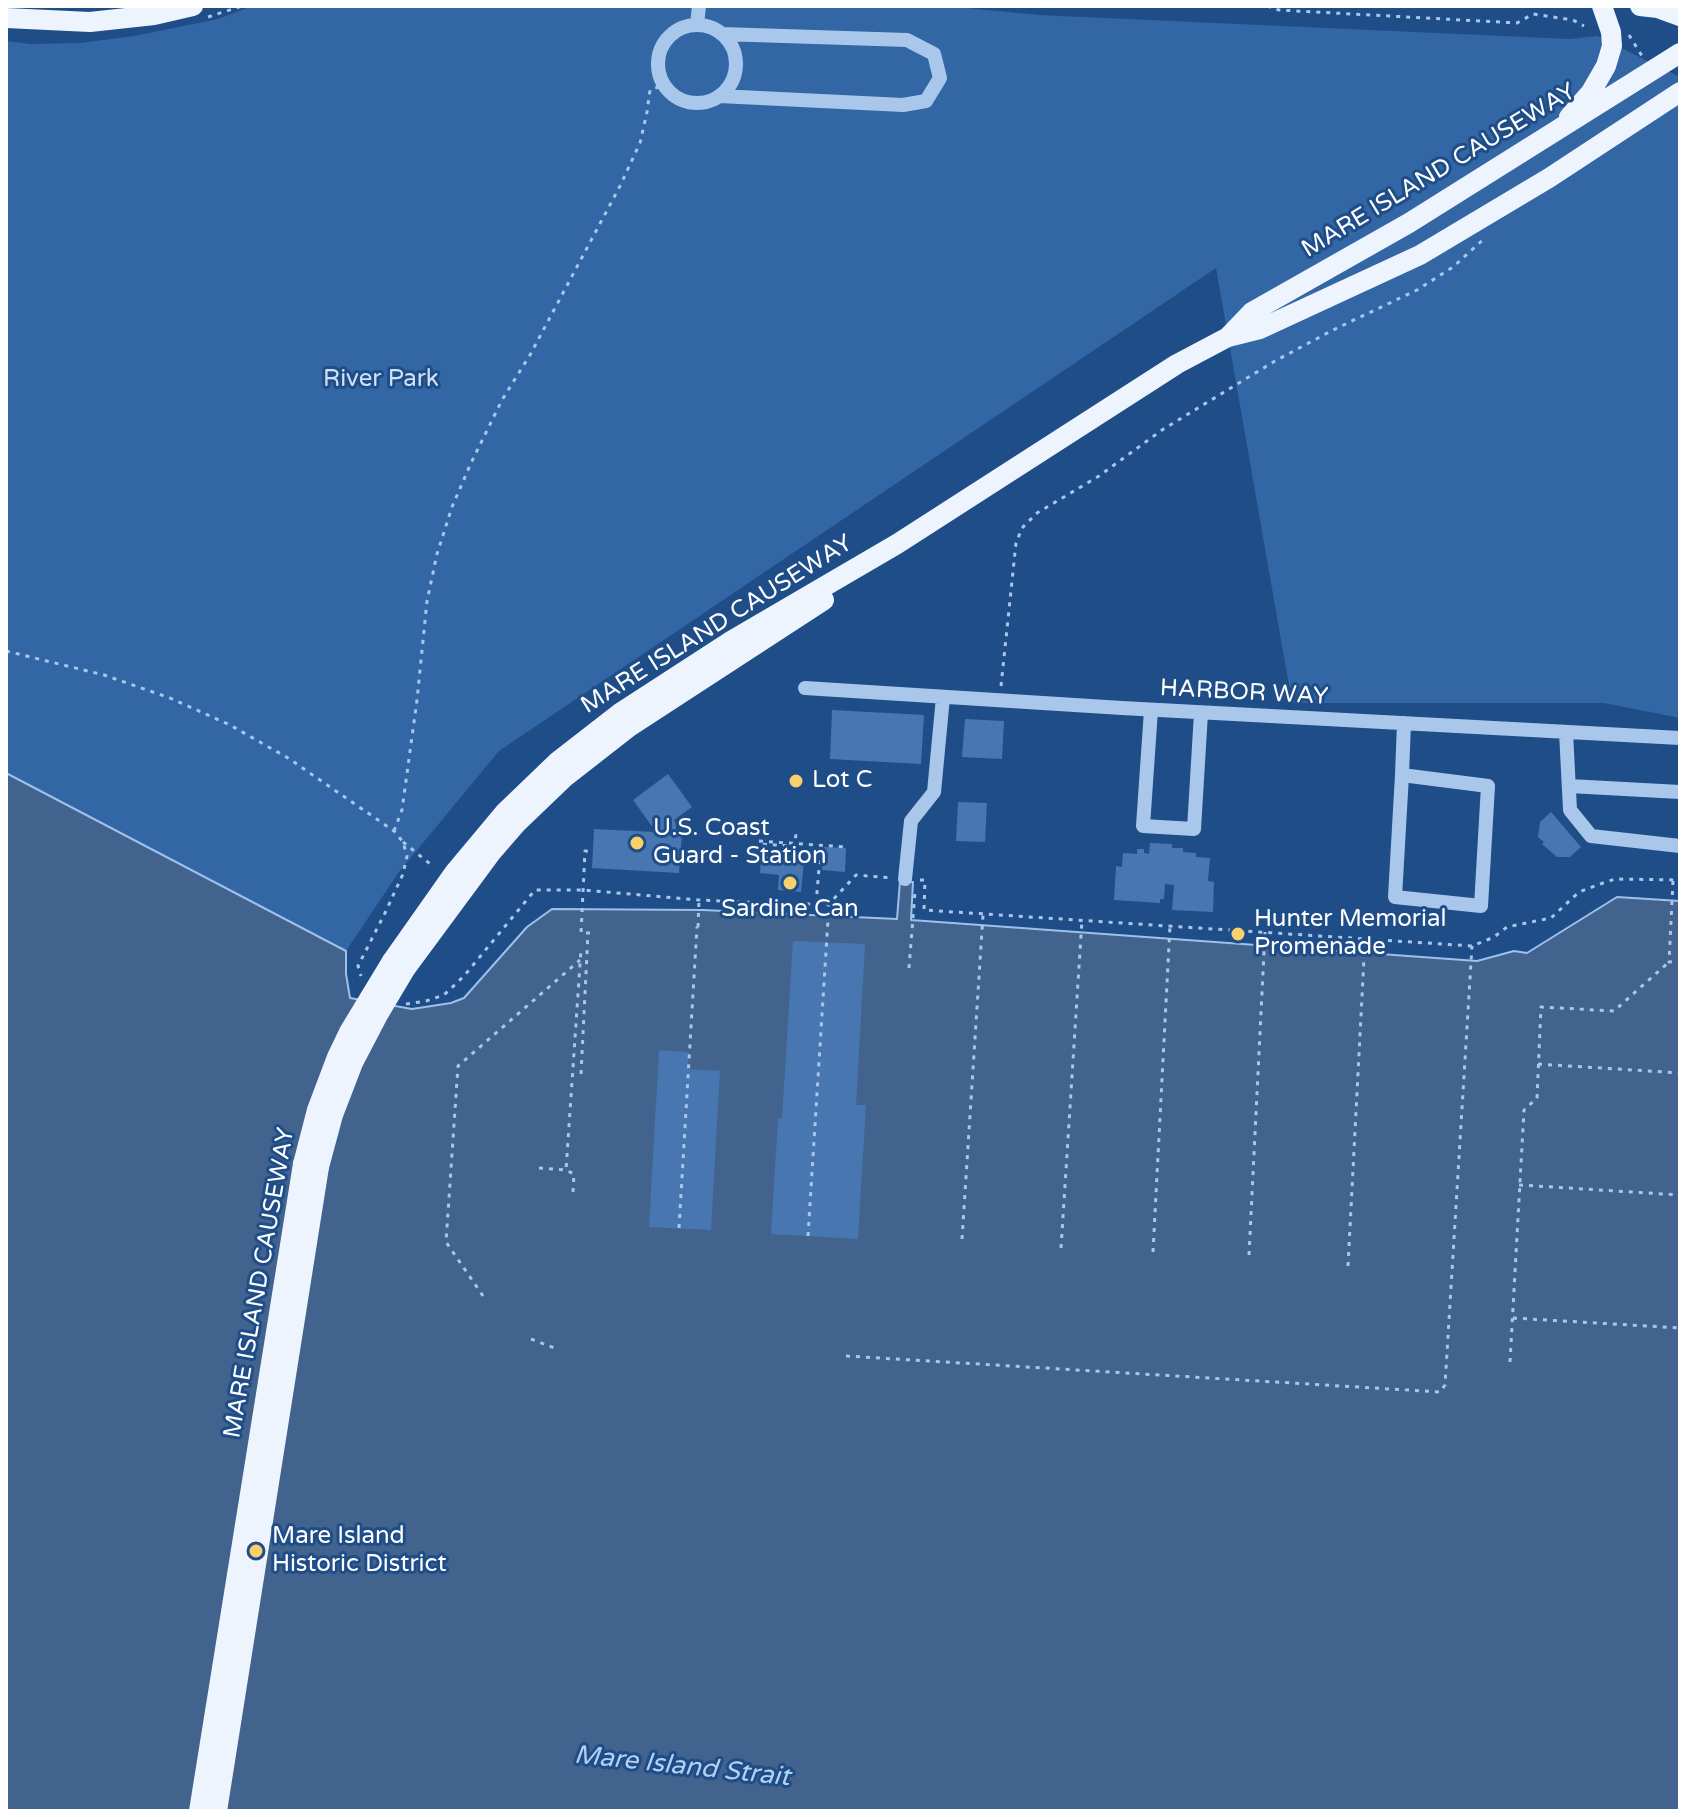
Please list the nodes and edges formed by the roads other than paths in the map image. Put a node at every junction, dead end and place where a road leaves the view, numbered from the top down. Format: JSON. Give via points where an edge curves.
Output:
{"nodes":[{"id":1,"x":193,"y":6,"type":"edge"},
{"id":2,"x":699,"y":6,"type":"edge"},
{"id":3,"x":1602,"y":6,"type":"edge"},
{"id":4,"x":1640,"y":6,"type":"edge"},
{"id":5,"x":1680,"y":16,"type":"edge"},
{"id":6,"x":6,"y":18,"type":"edge"},
{"id":7,"x":697,"y":25,"type":"junction"},
{"id":8,"x":722,"y":34,"type":"junction"},
{"id":9,"x":1680,"y":53,"type":"edge"},
{"id":10,"x":1680,"y":92,"type":"edge"},
{"id":11,"x":719,"y":96,"type":"junction"},
{"id":12,"x":1680,"y":99,"type":"edge"},
{"id":13,"x":1659,"y":106,"type":"junction"},
{"id":14,"x":1556,"y":132,"type":"junction"},
{"id":15,"x":1228,"y":337,"type":"junction"},
{"id":16,"x":897,"y":544,"type":"junction"},
{"id":17,"x":805,"y":688,"type":"dead end"},
{"id":18,"x":943,"y":697,"type":"junction"},
{"id":19,"x":1151,"y":710,"type":"junction"},
{"id":20,"x":1201,"y":713,"type":"junction"},
{"id":21,"x":1404,"y":723,"type":"junction"},
{"id":22,"x":1566,"y":732,"type":"junction"},
{"id":23,"x":1680,"y":738,"type":"edge"},
{"id":24,"x":1402,"y":775,"type":"junction"},
{"id":25,"x":1569,"y":786,"type":"junction"},
{"id":26,"x":1680,"y":792,"type":"edge"},
{"id":27,"x":1680,"y":846,"type":"edge"},
{"id":28,"x":911,"y":879,"type":"road end"},
{"id":29,"x":399,"y":965,"type":"junction"},
{"id":30,"x":199,"y":1811,"type":"edge"},
{"id":31,"x":217,"y":1811,"type":"edge"}],
"edges":[{"from":1,"to":6,"type":"main road","via":[[90,22]]},
{"from":2,"to":7,"type":"street"},
{"from":3,"to":14,"type":"main road","via":[[1612,46],[1606,66]]},
{"from":4,"to":5,"type":"main road"},
{"from":7,"to":8,"type":"street"},
{"from":7,"to":11,"type":"street","via":[[681,28],[664,43],[658,69],[674,96],[691,103]]},
{"from":8,"to":11,"type":"street","via":[[735,53],[736,67],[731,84]]},
{"from":8,"to":11,"type":"street","via":[[907,40],[934,54],[940,78],[926,101],[903,105]]},
{"from":9,"to":14,"type":"main road","name":"MARE ISLAND CAUSEWAY"},
{"from":10,"to":13,"type":"main road","name":"MARE ISLAND CAUSEWAY"},
{"from":12,"to":13,"type":"main road"},
{"from":13,"to":15,"type":"main road","name":"MARE ISLAND CAUSEWAY","via":[[1420,255],[1260,329]]},
{"from":14,"to":15,"type":"main road","name":"MARE ISLAND CAUSEWAY","via":[[1252,312]]},
{"from":15,"to":16,"type":"main road","name":"MARE ISLAND CAUSEWAY"},
{"from":16,"to":29,"type":"main road","name":"MARE ISLAND CAUSEWAY","via":[[816,606],[629,727],[565,777],[517,823]]},
{"from":16,"to":29,"type":"main road","name":"MARE ISLAND CAUSEWAY","via":[[731,641],[586,737],[505,812],[449,879]]},
{"from":17,"to":18,"type":"street","name":"HARBOR WAY"},
{"from":18,"to":19,"type":"street","name":"HARBOR WAY"},
{"from":18,"to":28,"type":"street","via":[[934,792],[911,821]]},
{"from":19,"to":20,"type":"street","name":"HARBOR WAY"},
{"from":19,"to":20,"type":"street","via":[[1143,826],[1194,829]]},
{"from":20,"to":21,"type":"street","name":"HARBOR WAY"},
{"from":21,"to":22,"type":"street","name":"HARBOR WAY"},
{"from":21,"to":24,"type":"street"},
{"from":22,"to":23,"type":"street","name":"HARBOR WAY"},
{"from":22,"to":25,"type":"street"},
{"from":24,"to":24,"type":"street","via":[[1395,897],[1481,906],[1488,786]]},
{"from":25,"to":26,"type":"street"},
{"from":25,"to":27,"type":"street","via":[[1570,810],[1591,836]]},
{"from":29,"to":30,"type":"main road","name":"MARE ISLAND CAUSEWAY","bridge":true,"via":[[349,1032],[317,1110],[303,1164]]},
{"from":29,"to":31,"type":"main road","name":"MARE ISLAND CAUSEWAY","bridge":true,"via":[[353,1063],[319,1167]]}]}
